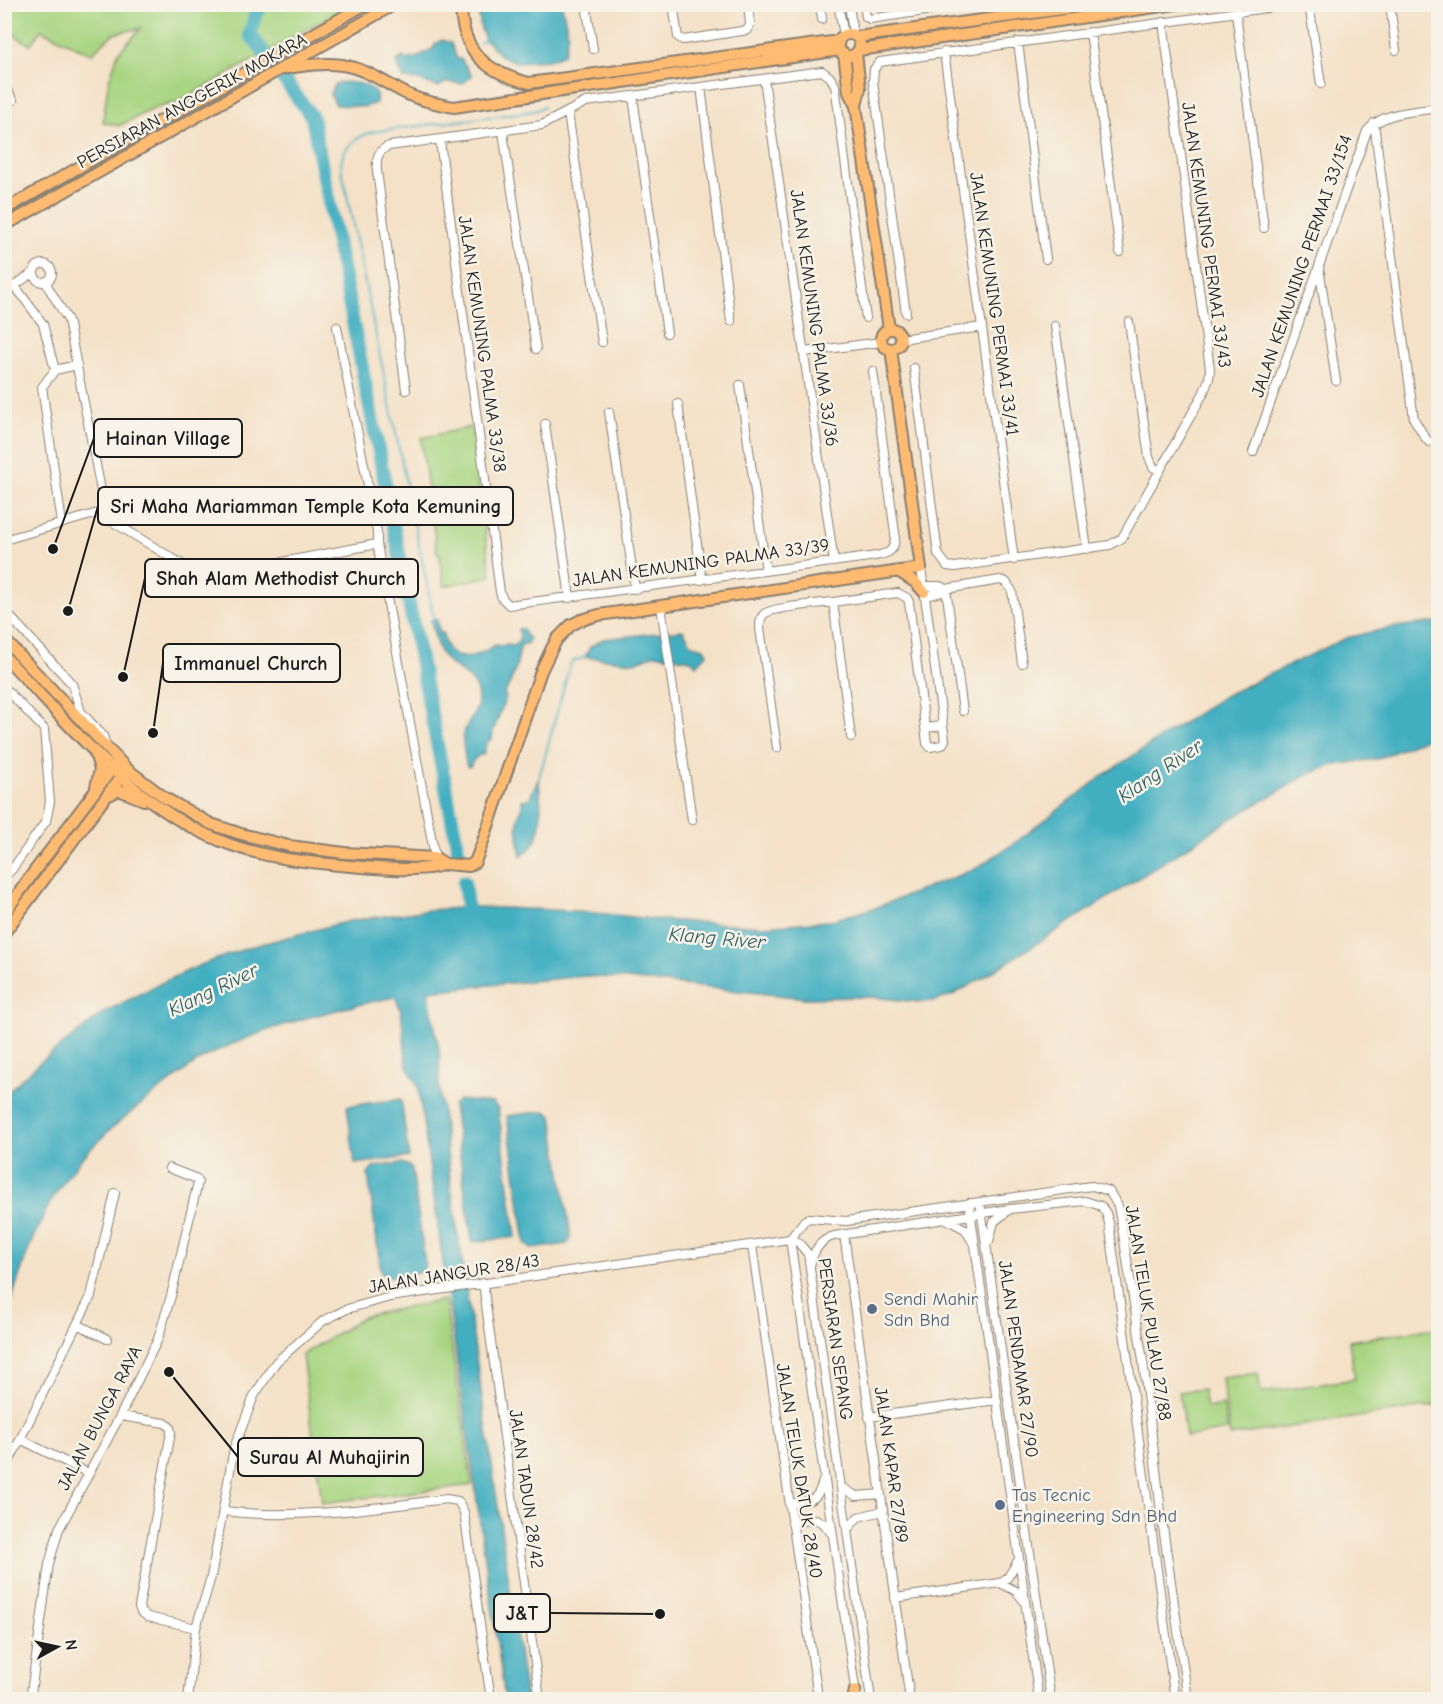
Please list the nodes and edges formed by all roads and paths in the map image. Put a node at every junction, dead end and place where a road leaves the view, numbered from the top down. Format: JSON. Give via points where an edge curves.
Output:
{"nodes":[{"id":1,"x":366,"y":4,"type":"edge"},
{"id":2,"x":395,"y":4,"type":"edge"},
{"id":3,"x":461,"y":4,"type":"edge"},
{"id":4,"x":586,"y":4,"type":"edge"},
{"id":5,"x":673,"y":4,"type":"edge"},
{"id":6,"x":748,"y":4,"type":"edge"},
{"id":7,"x":820,"y":4,"type":"edge"},
{"id":8,"x":838,"y":4,"type":"edge"},
{"id":9,"x":849,"y":4,"type":"edge"},
{"id":10,"x":864,"y":4,"type":"edge"},
{"id":11,"x":1099,"y":4,"type":"edge"},
{"id":12,"x":1176,"y":4,"type":"edge"},
{"id":13,"x":1295,"y":4,"type":"edge"},
{"id":14,"x":1309,"y":4,"type":"edge"},
{"id":15,"x":1390,"y":4,"type":"edge"},
{"id":16,"x":937,"y":5,"type":"edge"},
{"id":17,"x":1236,"y":13,"type":"junction"},
{"id":18,"x":822,"y":19,"type":"dead end"},
{"id":19,"x":1163,"y":22,"type":"junction"},
{"id":20,"x":1090,"y":32,"type":"junction"},
{"id":21,"x":846,"y":42,"type":"junction"},
{"id":22,"x":1018,"y":42,"type":"junction"},
{"id":23,"x":593,"y":49,"type":"dead end"},
{"id":24,"x":1396,"y":50,"type":"dead end"},
{"id":25,"x":858,"y":51,"type":"junction"},
{"id":26,"x":945,"y":52,"type":"junction"},
{"id":27,"x":282,"y":69,"type":"junction"},
{"id":28,"x":764,"y":79,"type":"junction"},
{"id":29,"x":1321,"y":84,"type":"dead end"},
{"id":30,"x":4,"y":86,"type":"edge"},
{"id":31,"x":701,"y":87,"type":"junction"},
{"id":32,"x":633,"y":97,"type":"junction"},
{"id":33,"x":4,"y":104,"type":"edge"},
{"id":34,"x":856,"y":106,"type":"junction"},
{"id":35,"x":1438,"y":108,"type":"edge"},
{"id":36,"x":568,"y":113,"type":"junction"},
{"id":37,"x":1374,"y":123,"type":"junction"},
{"id":38,"x":503,"y":132,"type":"junction"},
{"id":39,"x":440,"y":141,"type":"junction"},
{"id":40,"x":1359,"y":147,"type":"junction"},
{"id":41,"x":1379,"y":160,"type":"junction"},
{"id":42,"x":4,"y":210,"type":"edge"},
{"id":43,"x":4,"y":226,"type":"edge"},
{"id":44,"x":1264,"y":228,"type":"dead end"},
{"id":45,"x":1120,"y":252,"type":"dead end"},
{"id":46,"x":1046,"y":259,"type":"dead end"},
{"id":47,"x":1319,"y":266,"type":"junction"},
{"id":48,"x":34,"y":273,"type":"junction"},
{"id":49,"x":46,"y":281,"type":"junction"},
{"id":50,"x":15,"y":286,"type":"junction"},
{"id":51,"x":4,"y":293,"type":"edge"},
{"id":52,"x":1306,"y":300,"type":"junction"},
{"id":53,"x":1325,"y":305,"type":"junction"},
{"id":54,"x":906,"y":313,"type":"dead end"},
{"id":55,"x":866,"y":318,"type":"dead end"},
{"id":56,"x":731,"y":321,"type":"dead end"},
{"id":57,"x":1129,"y":322,"type":"dead end"},
{"id":58,"x":1055,"y":326,"type":"dead end"},
{"id":59,"x":337,"y":327,"type":"dead end"},
{"id":60,"x":982,"y":327,"type":"junction"},
{"id":61,"x":889,"y":329,"type":"junction"},
{"id":62,"x":667,"y":333,"type":"dead end"},
{"id":63,"x":901,"y":339,"type":"junction"},
{"id":64,"x":602,"y":342,"type":"dead end"},
{"id":65,"x":881,"y":342,"type":"junction"},
{"id":66,"x":536,"y":349,"type":"dead end"},
{"id":67,"x":891,"y":349,"type":"junction"},
{"id":68,"x":804,"y":352,"type":"junction"},
{"id":69,"x":77,"y":365,"type":"junction"},
{"id":70,"x":914,"y":368,"type":"dead end"},
{"id":71,"x":55,"y":370,"type":"junction"},
{"id":72,"x":873,"y":371,"type":"dead end"},
{"id":73,"x":1336,"y":381,"type":"dead end"},
{"id":74,"x":740,"y":385,"type":"dead end"},
{"id":75,"x":406,"y":390,"type":"dead end"},
{"id":76,"x":678,"y":404,"type":"dead end"},
{"id":77,"x":609,"y":412,"type":"dead end"},
{"id":78,"x":545,"y":424,"type":"dead end"},
{"id":79,"x":1429,"y":442,"type":"dead end"},
{"id":80,"x":1253,"y":452,"type":"dead end"},
{"id":81,"x":1160,"y":471,"type":"junction"},
{"id":82,"x":105,"y":512,"type":"junction"},
{"id":83,"x":62,"y":523,"type":"junction"},
{"id":84,"x":4,"y":540,"type":"edge"},
{"id":85,"x":376,"y":544,"type":"junction"},
{"id":86,"x":1087,"y":549,"type":"junction"},
{"id":87,"x":1014,"y":560,"type":"junction"},
{"id":88,"x":834,"y":562,"type":"junction"},
{"id":89,"x":921,"y":568,"type":"junction"},
{"id":90,"x":766,"y":571,"type":"junction"},
{"id":91,"x":898,"y":571,"type":"junction"},
{"id":92,"x":702,"y":580,"type":"junction"},
{"id":93,"x":635,"y":589,"type":"junction"},
{"id":94,"x":946,"y":589,"type":"junction"},
{"id":95,"x":924,"y":591,"type":"junction"},
{"id":96,"x":570,"y":598,"type":"junction"},
{"id":97,"x":833,"y":604,"type":"junction"},
{"id":98,"x":524,"y":605,"type":"joint"},
{"id":99,"x":661,"y":606,"type":"junction"},
{"id":100,"x":4,"y":610,"type":"edge"},
{"id":101,"x":4,"y":639,"type":"edge"},
{"id":102,"x":4,"y":656,"type":"edge"},
{"id":103,"x":1022,"y":663,"type":"dead end"},
{"id":104,"x":4,"y":687,"type":"edge"},
{"id":105,"x":963,"y":711,"type":"dead end"},
{"id":106,"x":942,"y":726,"type":"junction"},
{"id":107,"x":925,"y":728,"type":"junction"},
{"id":108,"x":852,"y":737,"type":"dead end"},
{"id":109,"x":107,"y":747,"type":"junction"},
{"id":110,"x":777,"y":748,"type":"dead end"},
{"id":111,"x":94,"y":750,"type":"junction"},
{"id":112,"x":119,"y":769,"type":"junction"},
{"id":113,"x":100,"y":794,"type":"junction"},
{"id":114,"x":158,"y":806,"type":"junction"},
{"id":115,"x":692,"y":820,"type":"dead end"},
{"id":116,"x":439,"y":864,"type":"junction"},
{"id":117,"x":4,"y":878,"type":"edge"},
{"id":118,"x":4,"y":914,"type":"edge"},
{"id":119,"x":4,"y":933,"type":"edge"},
{"id":120,"x":169,"y":1168,"type":"dead end"},
{"id":121,"x":115,"y":1193,"type":"dead end"},
{"id":122,"x":980,"y":1202,"type":"junction"},
{"id":123,"x":969,"y":1203,"type":"junction"},
{"id":124,"x":1010,"y":1209,"type":"junction"},
{"id":125,"x":982,"y":1213,"type":"junction"},
{"id":126,"x":971,"y":1215,"type":"junction"},
{"id":127,"x":945,"y":1219,"type":"junction"},
{"id":128,"x":844,"y":1234,"type":"junction"},
{"id":129,"x":790,"y":1239,"type":"junction"},
{"id":130,"x":752,"y":1246,"type":"junction"},
{"id":131,"x":988,"y":1254,"type":"junction"},
{"id":132,"x":977,"y":1257,"type":"junction"},
{"id":133,"x":810,"y":1266,"type":"junction"},
{"id":134,"x":483,"y":1283,"type":"junction"},
{"id":135,"x":77,"y":1324,"type":"junction"},
{"id":136,"x":107,"y":1339,"type":"dead end"},
{"id":137,"x":820,"y":1339,"type":"junction"},
{"id":138,"x":805,"y":1341,"type":"junction"},
{"id":139,"x":997,"y":1400,"type":"junction"},
{"id":140,"x":120,"y":1416,"type":"junction"},
{"id":141,"x":869,"y":1417,"type":"junction"},
{"id":142,"x":22,"y":1440,"type":"junction"},
{"id":143,"x":4,"y":1472,"type":"edge"},
{"id":144,"x":88,"y":1473,"type":"junction"},
{"id":145,"x":824,"y":1477,"type":"junction"},
{"id":146,"x":841,"y":1487,"type":"junction"},
{"id":147,"x":881,"y":1494,"type":"junction"},
{"id":148,"x":789,"y":1504,"type":"junction"},
{"id":149,"x":223,"y":1511,"type":"junction"},
{"id":150,"x":883,"y":1511,"type":"junction"},
{"id":151,"x":792,"y":1523,"type":"junction"},
{"id":152,"x":847,"y":1530,"type":"junction"},
{"id":153,"x":832,"y":1534,"type":"junction"},
{"id":154,"x":1019,"y":1559,"type":"junction"},
{"id":155,"x":1000,"y":1583,"type":"junction"},
{"id":156,"x":895,"y":1598,"type":"junction"},
{"id":157,"x":1025,"y":1602,"type":"junction"},
{"id":158,"x":196,"y":1628,"type":"junction"},
{"id":159,"x":855,"y":1696,"type":"edge"},
{"id":160,"x":30,"y":1700,"type":"edge"},
{"id":161,"x":188,"y":1700,"type":"edge"},
{"id":162,"x":492,"y":1700,"type":"edge"},
{"id":163,"x":540,"y":1700,"type":"edge"},
{"id":164,"x":814,"y":1700,"type":"edge"},
{"id":165,"x":872,"y":1700,"type":"edge"},
{"id":166,"x":910,"y":1700,"type":"edge"},
{"id":167,"x":1039,"y":1700,"type":"edge"},
{"id":168,"x":1051,"y":1700,"type":"edge"},
{"id":169,"x":1175,"y":1700,"type":"edge"},
{"id":170,"x":1188,"y":1700,"type":"edge"}],
"edges":[{"from":1,"to":42,"type":"main road","name":"PERSIARAN ANGGERIK MOKARA"},
{"from":2,"to":27,"type":"main road","name":"PERSIARAN ANGGERIK MOKARA"},
{"from":3,"to":21,"type":"main road","via":[[465,36],[479,60],[510,78],[529,83]]},
{"from":4,"to":23,"type":"street"},
{"from":5,"to":6,"type":"street","via":[[680,40],[748,30]]},
{"from":7,"to":18,"type":"street"},
{"from":8,"to":21,"type":"street"},
{"from":9,"to":21,"type":"street"},
{"from":10,"to":16,"type":"street","via":[[865,16],[870,19],[931,10]]},
{"from":11,"to":21,"type":"main road"},
{"from":12,"to":25,"type":"main road"},
{"from":13,"to":17,"type":"street"},
{"from":14,"to":29,"type":"street"},
{"from":15,"to":24,"type":"street"},
{"from":17,"to":19,"type":"street"},
{"from":17,"to":44,"type":"street"},
{"from":19,"to":20,"type":"street"},
{"from":19,"to":81,"type":"street","name":"JALAN KEMUNING PERMAI 33/43","via":[[1210,369],[1203,394]]},
{"from":20,"to":22,"type":"street"},
{"from":20,"to":45,"type":"street"},
{"from":21,"to":25,"type":"main road","via":[[860,42]]},
{"from":21,"to":25,"type":"main road","via":[[849,56]]},
{"from":21,"to":27,"type":"main road","via":[[454,107],[411,96],[377,77],[342,65]]},
{"from":21,"to":34,"type":"main road","via":[[849,92]]},
{"from":22,"to":26,"type":"street"},
{"from":22,"to":46,"type":"street"},
{"from":25,"to":34,"type":"main road","via":[[860,89]]},
{"from":26,"to":54,"type":"street","via":[[886,60],[876,65],[873,82]]},
{"from":26,"to":60,"type":"street","name":"JALAN KEMUNING PERMAI 33/41"},
{"from":27,"to":43,"type":"main road","name":"PERSIARAN ANGGERIK MOKARA"},
{"from":28,"to":31,"type":"street"},
{"from":28,"to":55,"type":"street","via":[[822,71],[835,86]]},
{"from":28,"to":68,"type":"street","name":"JALAN KEMUNING PALMA 33/36"},
{"from":30,"to":33,"type":"street","via":[[13,100]]},
{"from":31,"to":32,"type":"street"},
{"from":31,"to":56,"type":"street"},
{"from":32,"to":36,"type":"street","via":[[586,102]]},
{"from":32,"to":62,"type":"street"},
{"from":34,"to":61,"type":"main road"},
{"from":35,"to":37,"type":"street","name":"JALAN KEMUNING PERMAI 33/154","via":[[1384,116]]},
{"from":36,"to":38,"type":"street","via":[[542,125]]},
{"from":36,"to":64,"type":"street"},
{"from":37,"to":40,"type":"street","name":"JALAN KEMUNING PERMAI 33/154"},
{"from":37,"to":41,"type":"street"},
{"from":38,"to":39,"type":"street"},
{"from":38,"to":66,"type":"street"},
{"from":39,"to":75,"type":"street","via":[[389,146],[378,156],[376,171]]},
{"from":39,"to":98,"type":"street","name":"JALAN KEMUNING PALMA 33/38","via":[[502,598],[509,605]]},
{"from":40,"to":41,"type":"street","via":[[1371,146]]},
{"from":40,"to":47,"type":"street","name":"JALAN KEMUNING PERMAI 33/154"},
{"from":41,"to":79,"type":"street","via":[[1414,419]]},
{"from":47,"to":52,"type":"street","name":"JALAN KEMUNING PERMAI 33/154"},
{"from":47,"to":53,"type":"street"},
{"from":48,"to":49,"type":"street","via":[[38,280]]},
{"from":48,"to":49,"type":"street","via":[[38,266],[46,265],[51,269]]},
{"from":48,"to":50,"type":"street"},
{"from":49,"to":69,"type":"street","via":[[68,320]]},
{"from":50,"to":51,"type":"street"},
{"from":50,"to":71,"type":"street","via":[[43,324]]},
{"from":52,"to":53,"type":"street","via":[[1318,299]]},
{"from":52,"to":80,"type":"street","name":"JALAN KEMUNING PERMAI 33/154"},
{"from":53,"to":73,"type":"street"},
{"from":57,"to":81,"type":"street","via":[[1149,458]]},
{"from":58,"to":86,"type":"street"},
{"from":59,"to":85,"type":"street","via":[[377,532]]},
{"from":60,"to":63,"type":"street"},
{"from":60,"to":87,"type":"street","name":"JALAN KEMUNING PERMAI 33/41"},
{"from":61,"to":63,"type":"main road","via":[[897,331]]},
{"from":61,"to":65,"type":"main road","via":[[881,335]]},
{"from":63,"to":67,"type":"main road"},
{"from":65,"to":67,"type":"main road"},
{"from":65,"to":68,"type":"street"},
{"from":67,"to":89,"type":"main road"},
{"from":68,"to":88,"type":"street","name":"JALAN KEMUNING PALMA 33/36"},
{"from":69,"to":71,"type":"street"},
{"from":69,"to":82,"type":"street"},
{"from":70,"to":87,"type":"street","name":"JALAN KEMUNING PERMAI 33/43","via":[[938,554],[947,566],[955,567]]},
{"from":71,"to":83,"type":"street","via":[[42,387]]},
{"from":72,"to":88,"type":"street","name":"JALAN KEMUNING PALMA 33/39","via":[[895,545],[884,554]]},
{"from":74,"to":90,"type":"street"},
{"from":76,"to":92,"type":"street"},
{"from":77,"to":93,"type":"street"},
{"from":78,"to":96,"type":"street"},
{"from":81,"to":86,"type":"street","name":"JALAN KEMUNING PERMAI 33/43","via":[[1122,538],[1110,546]]},
{"from":82,"to":83,"type":"street"},
{"from":82,"to":85,"type":"street","via":[[126,531],[207,576]]},
{"from":83,"to":84,"type":"street"},
{"from":85,"to":116,"type":"street"},
{"from":86,"to":87,"type":"street","name":"JALAN KEMUNING PERMAI 33/43"},
{"from":88,"to":90,"type":"street","name":"JALAN KEMUNING PALMA 33/39"},
{"from":89,"to":91,"type":"main road","name":"JALAN KEMUNING PALMA 33/39"},
{"from":89,"to":95,"type":"street"},
{"from":90,"to":92,"type":"street","name":"JALAN KEMUNING PALMA 33/39"},
{"from":91,"to":95,"type":"main road"},
{"from":91,"to":99,"type":"main road","name":"JALAN KEMUNING PALMA 33/39"},
{"from":92,"to":93,"type":"street","name":"JALAN KEMUNING PALMA 33/39"},
{"from":93,"to":96,"type":"street","name":"JALAN KEMUNING PALMA 33/39"},
{"from":94,"to":95,"type":"street","via":[[940,586]]},
{"from":94,"to":103,"type":"street","via":[[1006,582],[1012,591]]},
{"from":94,"to":105,"type":"street"},
{"from":95,"to":106,"type":"street"},
{"from":96,"to":98,"type":"street","name":"JALAN KEMUNING PALMA 33/39"},
{"from":97,"to":107,"type":"street","via":[[898,593],[907,598]]},
{"from":97,"to":108,"type":"street"},
{"from":97,"to":110,"type":"street","via":[[781,609],[761,619]]},
{"from":99,"to":115,"type":"street"},
{"from":99,"to":116,"type":"main road","name":"JALAN KEMUNING PALMA 33/39","via":[[581,620],[557,639],[541,671],[474,862],[470,866]]},
{"from":100,"to":109,"type":"street","via":[[72,684],[81,712],[103,736]]},
{"from":101,"to":109,"type":"main road"},
{"from":102,"to":111,"type":"main road"},
{"from":104,"to":117,"type":"street","via":[[44,729],[50,802],[46,820]]},
{"from":106,"to":107,"type":"street"},
{"from":106,"to":107,"type":"street","via":[[942,745],[928,746]]},
{"from":109,"to":112,"type":"main road"},
{"from":111,"to":112,"type":"main road"},
{"from":111,"to":113,"type":"main road","via":[[100,770]]},
{"from":112,"to":113,"type":"main road"},
{"from":112,"to":114,"type":"main road"},
{"from":112,"to":116,"type":"main road","via":[[211,824],[241,834],[289,846]]},
{"from":113,"to":114,"type":"main road","via":[[119,790]]},
{"from":113,"to":118,"type":"main road"},
{"from":113,"to":119,"type":"main road"},
{"from":114,"to":116,"type":"main road","via":[[199,832],[266,856],[357,867]]},
{"from":120,"to":140,"type":"street","name":"JALAN BUNGA RAYA","via":[[198,1182],[158,1340]]},
{"from":121,"to":135,"type":"street","via":[[91,1296]]},
{"from":122,"to":123,"type":"street","name":"JALAN TELUK PULAU 27/88"},
{"from":122,"to":125,"type":"street","name":"JALAN PENDAMAR 27/90"},
{"from":122,"to":170,"type":"street","name":"JALAN TELUK PULAU 27/88","via":[[1092,1186],[1109,1191],[1118,1206],[1143,1361]]},
{"from":123,"to":126,"type":"street","name":"JALAN PENDAMAR 27/90"},
{"from":123,"to":129,"type":"street","name":"JALAN TELUK PULAU 27/88","via":[[846,1221],[809,1218]]},
{"from":124,"to":125,"type":"street","name":"JALAN TELUK PULAU 27/88"},
{"from":124,"to":131,"type":"street","via":[[994,1222]]},
{"from":124,"to":169,"type":"street","name":"JALAN TELUK PULAU 27/88","via":[[1085,1201],[1101,1206],[1106,1213]]},
{"from":125,"to":126,"type":"street","name":"JALAN TELUK PULAU 27/88"},
{"from":125,"to":131,"type":"street","name":"JALAN PENDAMAR 27/90"},
{"from":126,"to":127,"type":"street","name":"JALAN TELUK PULAU 27/88"},
{"from":126,"to":132,"type":"street","name":"JALAN PENDAMAR 27/90"},
{"from":127,"to":128,"type":"street","name":"JALAN TELUK PULAU 27/88"},
{"from":127,"to":132,"type":"street","via":[[966,1229]]},
{"from":128,"to":133,"type":"street","name":"JALAN TELUK PULAU 27/88","via":[[822,1242]]},
{"from":128,"to":141,"type":"street","name":"JALAN KAPAR 27/89"},
{"from":129,"to":130,"type":"street","name":"JALAN JANGUR 28/43"},
{"from":129,"to":133,"type":"street","name":"PERSIARAN SEPANG","via":[[806,1249]]},
{"from":129,"to":138,"type":"street","name":"PERSIARAN SEPANG"},
{"from":130,"to":134,"type":"street","name":"JALAN JANGUR 28/43"},
{"from":130,"to":148,"type":"street","name":"JALAN TELUK DATUK 28/40"},
{"from":131,"to":168,"type":"street","name":"JALAN PENDAMAR 27/90"},
{"from":132,"to":139,"type":"street","name":"JALAN PENDAMAR 27/90"},
{"from":133,"to":137,"type":"street","name":"PERSIARAN SEPANG"},
{"from":134,"to":149,"type":"street","name":"JALAN JANGUR 28/43","via":[[390,1297],[348,1309],[310,1331],[276,1362],[254,1395],[234,1448]]},
{"from":134,"to":163,"type":"street","name":"JALAN TADUN 28/42"},
{"from":135,"to":136,"type":"street"},
{"from":135,"to":142,"type":"street"},
{"from":137,"to":138,"type":"street"},
{"from":137,"to":146,"type":"street","name":"PERSIARAN SEPANG"},
{"from":138,"to":145,"type":"street","name":"PERSIARAN SEPANG"},
{"from":139,"to":141,"type":"street"},
{"from":139,"to":154,"type":"street","name":"JALAN PENDAMAR 27/90"},
{"from":140,"to":144,"type":"street","name":"JALAN BUNGA RAYA"},
{"from":140,"to":158,"type":"street","via":[[165,1423],[171,1432],[139,1607],[148,1617]]},
{"from":141,"to":147,"type":"street","name":"JALAN KAPAR 27/89"},
{"from":142,"to":143,"type":"street"},
{"from":142,"to":144,"type":"street"},
{"from":144,"to":160,"type":"street","name":"JALAN BUNGA RAYA","via":[[59,1529],[49,1564]]},
{"from":145,"to":148,"type":"street","via":[[815,1499]]},
{"from":145,"to":153,"type":"street","name":"PERSIARAN SEPANG"},
{"from":146,"to":147,"type":"street","via":[[856,1496]]},
{"from":146,"to":152,"type":"street","name":"PERSIARAN SEPANG"},
{"from":147,"to":150,"type":"street","name":"JALAN KAPAR 27/89"},
{"from":148,"to":151,"type":"street","name":"JALAN TELUK DATUK 28/40"},
{"from":149,"to":158,"type":"street","name":"JALAN JANGUR 28/43","via":[[211,1577]]},
{"from":149,"to":162,"type":"street","via":[[314,1514],[446,1499],[458,1501],[464,1512]]},
{"from":150,"to":152,"type":"street","via":[[858,1517]]},
{"from":150,"to":156,"type":"street","name":"JALAN KAPAR 27/89"},
{"from":151,"to":153,"type":"street","via":[[816,1519]]},
{"from":151,"to":164,"type":"street","name":"JALAN TELUK DATUK 28/40","via":[[817,1690]]},
{"from":152,"to":165,"type":"street","name":"PERSIARAN SEPANG"},
{"from":153,"to":159,"type":"street","name":"PERSIARAN SEPANG"},
{"from":154,"to":155,"type":"street"},
{"from":154,"to":157,"type":"street","name":"JALAN PENDAMAR 27/90"},
{"from":155,"to":156,"type":"street"},
{"from":155,"to":157,"type":"street","via":[[1016,1591]]},
{"from":156,"to":166,"type":"street","name":"JALAN KAPAR 27/89"},
{"from":157,"to":167,"type":"street","name":"JALAN PENDAMAR 27/90"},
{"from":158,"to":161,"type":"street","name":"JALAN JANGUR 28/43"}]}
